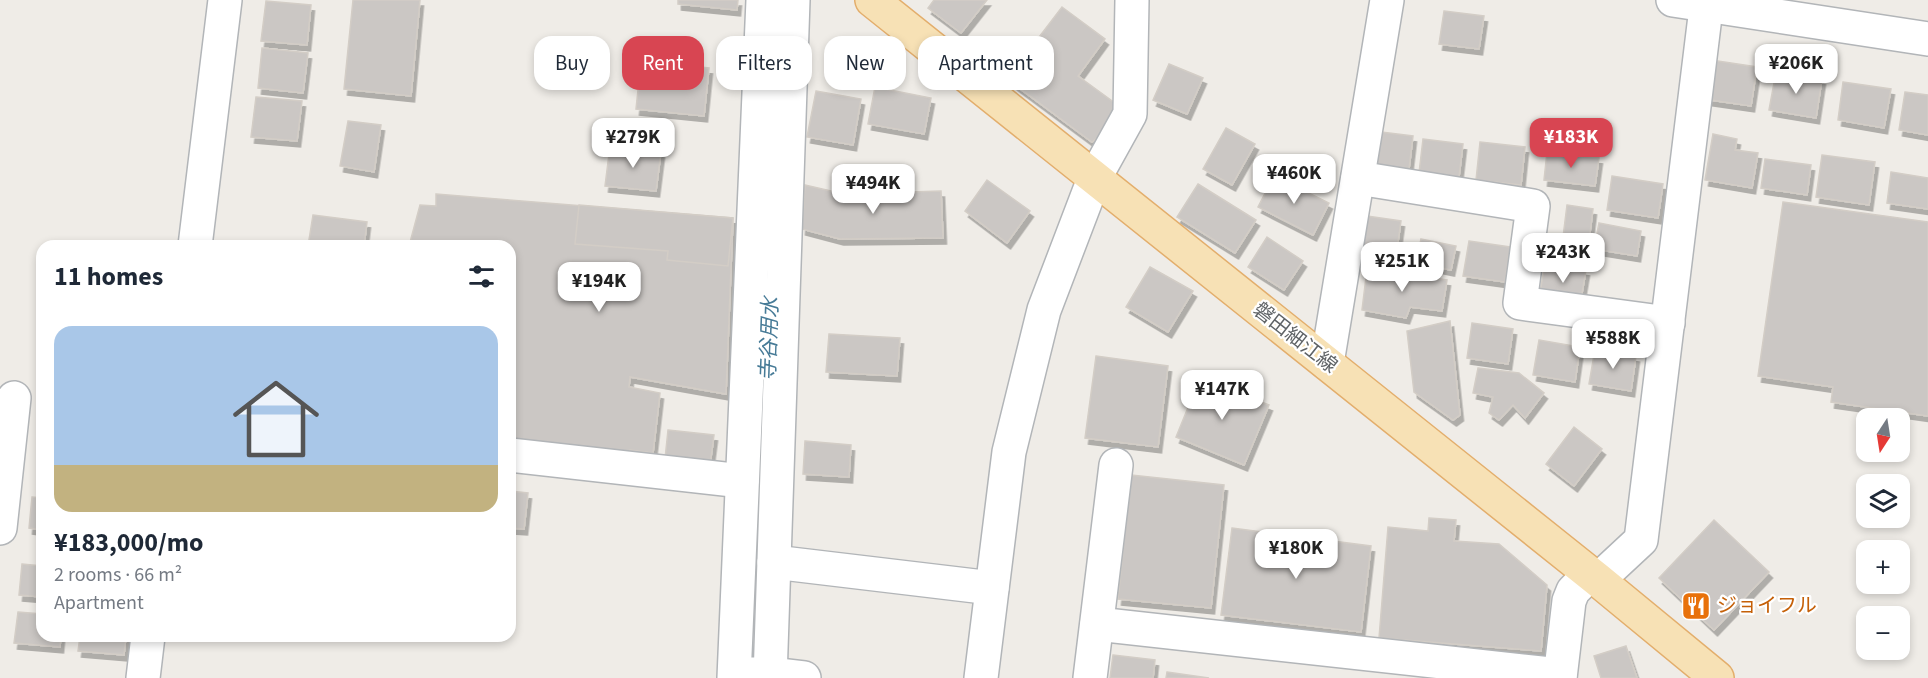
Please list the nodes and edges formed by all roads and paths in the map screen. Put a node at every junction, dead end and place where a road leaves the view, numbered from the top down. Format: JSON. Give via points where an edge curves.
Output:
{"nodes":[{"id":1,"x":225,"y":0,"type":"edge"},
{"id":2,"x":763,"y":0,"type":"edge"},
{"id":3,"x":793,"y":0,"type":"edge"},
{"id":4,"x":872,"y":0,"type":"edge"},
{"id":5,"x":1132,"y":0,"type":"edge"},
{"id":6,"x":1387,"y":0,"type":"edge"},
{"id":7,"x":1673,"y":0,"type":"edge"},
{"id":8,"x":1707,"y":3,"type":"edge"},
{"id":9,"x":1928,"y":39,"type":"edge"},
{"id":10,"x":1358,"y":178,"type":"junction"},
{"id":11,"x":1094,"y":179,"type":"junction"},
{"id":12,"x":196,"y":240,"type":"edge"},
{"id":13,"x":1668,"y":323,"type":"junction"},
{"id":14,"x":1327,"y":363,"type":"junction"},
{"id":15,"x":19,"y":398,"type":"edge"},
{"id":16,"x":516,"y":456,"type":"edge"},
{"id":17,"x":1116,"y":465,"type":"dead end"},
{"id":18,"x":742,"y":481,"type":"junction"},
{"id":19,"x":0,"y":528,"type":"edge"},
{"id":20,"x":774,"y":562,"type":"junction"},
{"id":21,"x":1594,"y":577,"type":"junction"},
{"id":22,"x":992,"y":588,"type":"junction"},
{"id":23,"x":1097,"y":624,"type":"junction"},
{"id":24,"x":147,"y":642,"type":"edge"},
{"id":25,"x":1354,"y":665,"type":"edge"},
{"id":26,"x":752,"y":675,"type":"edge"},
{"id":27,"x":1560,"y":676,"type":"edge"},
{"id":28,"x":143,"y":678,"type":"edge"},
{"id":29,"x":804,"y":678,"type":"edge"},
{"id":30,"x":981,"y":678,"type":"edge"},
{"id":31,"x":1090,"y":678,"type":"edge"},
{"id":32,"x":1717,"y":678,"type":"edge"}],
"edges":[{"from":1,"to":12,"type":"street"},
{"from":2,"to":18,"type":"street"},
{"from":3,"to":20,"type":"street"},
{"from":4,"to":11,"type":"main road","name":"磐田細江線"},
{"from":5,"to":11,"type":"street","via":[[1130,114]]},
{"from":6,"to":10,"type":"street"},
{"from":7,"to":8,"type":"street"},
{"from":8,"to":9,"type":"street"},
{"from":8,"to":13,"type":"street"},
{"from":10,"to":13,"type":"street","via":[[1533,206],[1520,303]]},
{"from":10,"to":14,"type":"street"},
{"from":11,"to":14,"type":"main road","name":"磐田細江線"},
{"from":11,"to":22,"type":"street","via":[[1041,321],[1009,452]]},
{"from":13,"to":21,"type":"street","via":[[1641,540]]},
{"from":14,"to":21,"type":"main road","name":"磐田細江線"},
{"from":15,"to":19,"type":"street"},
{"from":16,"to":18,"type":"street"},
{"from":17,"to":23,"type":"street"},
{"from":18,"to":26,"type":"street"},
{"from":20,"to":22,"type":"street"},
{"from":20,"to":26,"type":"street"},
{"from":21,"to":27,"type":"street","via":[[1573,591],[1569,601]]},
{"from":21,"to":32,"type":"main road","name":"磐田細江線"},
{"from":22,"to":30,"type":"street"},
{"from":23,"to":25,"type":"street"},
{"from":23,"to":31,"type":"street"},
{"from":24,"to":28,"type":"street"},
{"from":25,"to":27,"type":"street"},
{"from":26,"to":29,"type":"street"}]}
